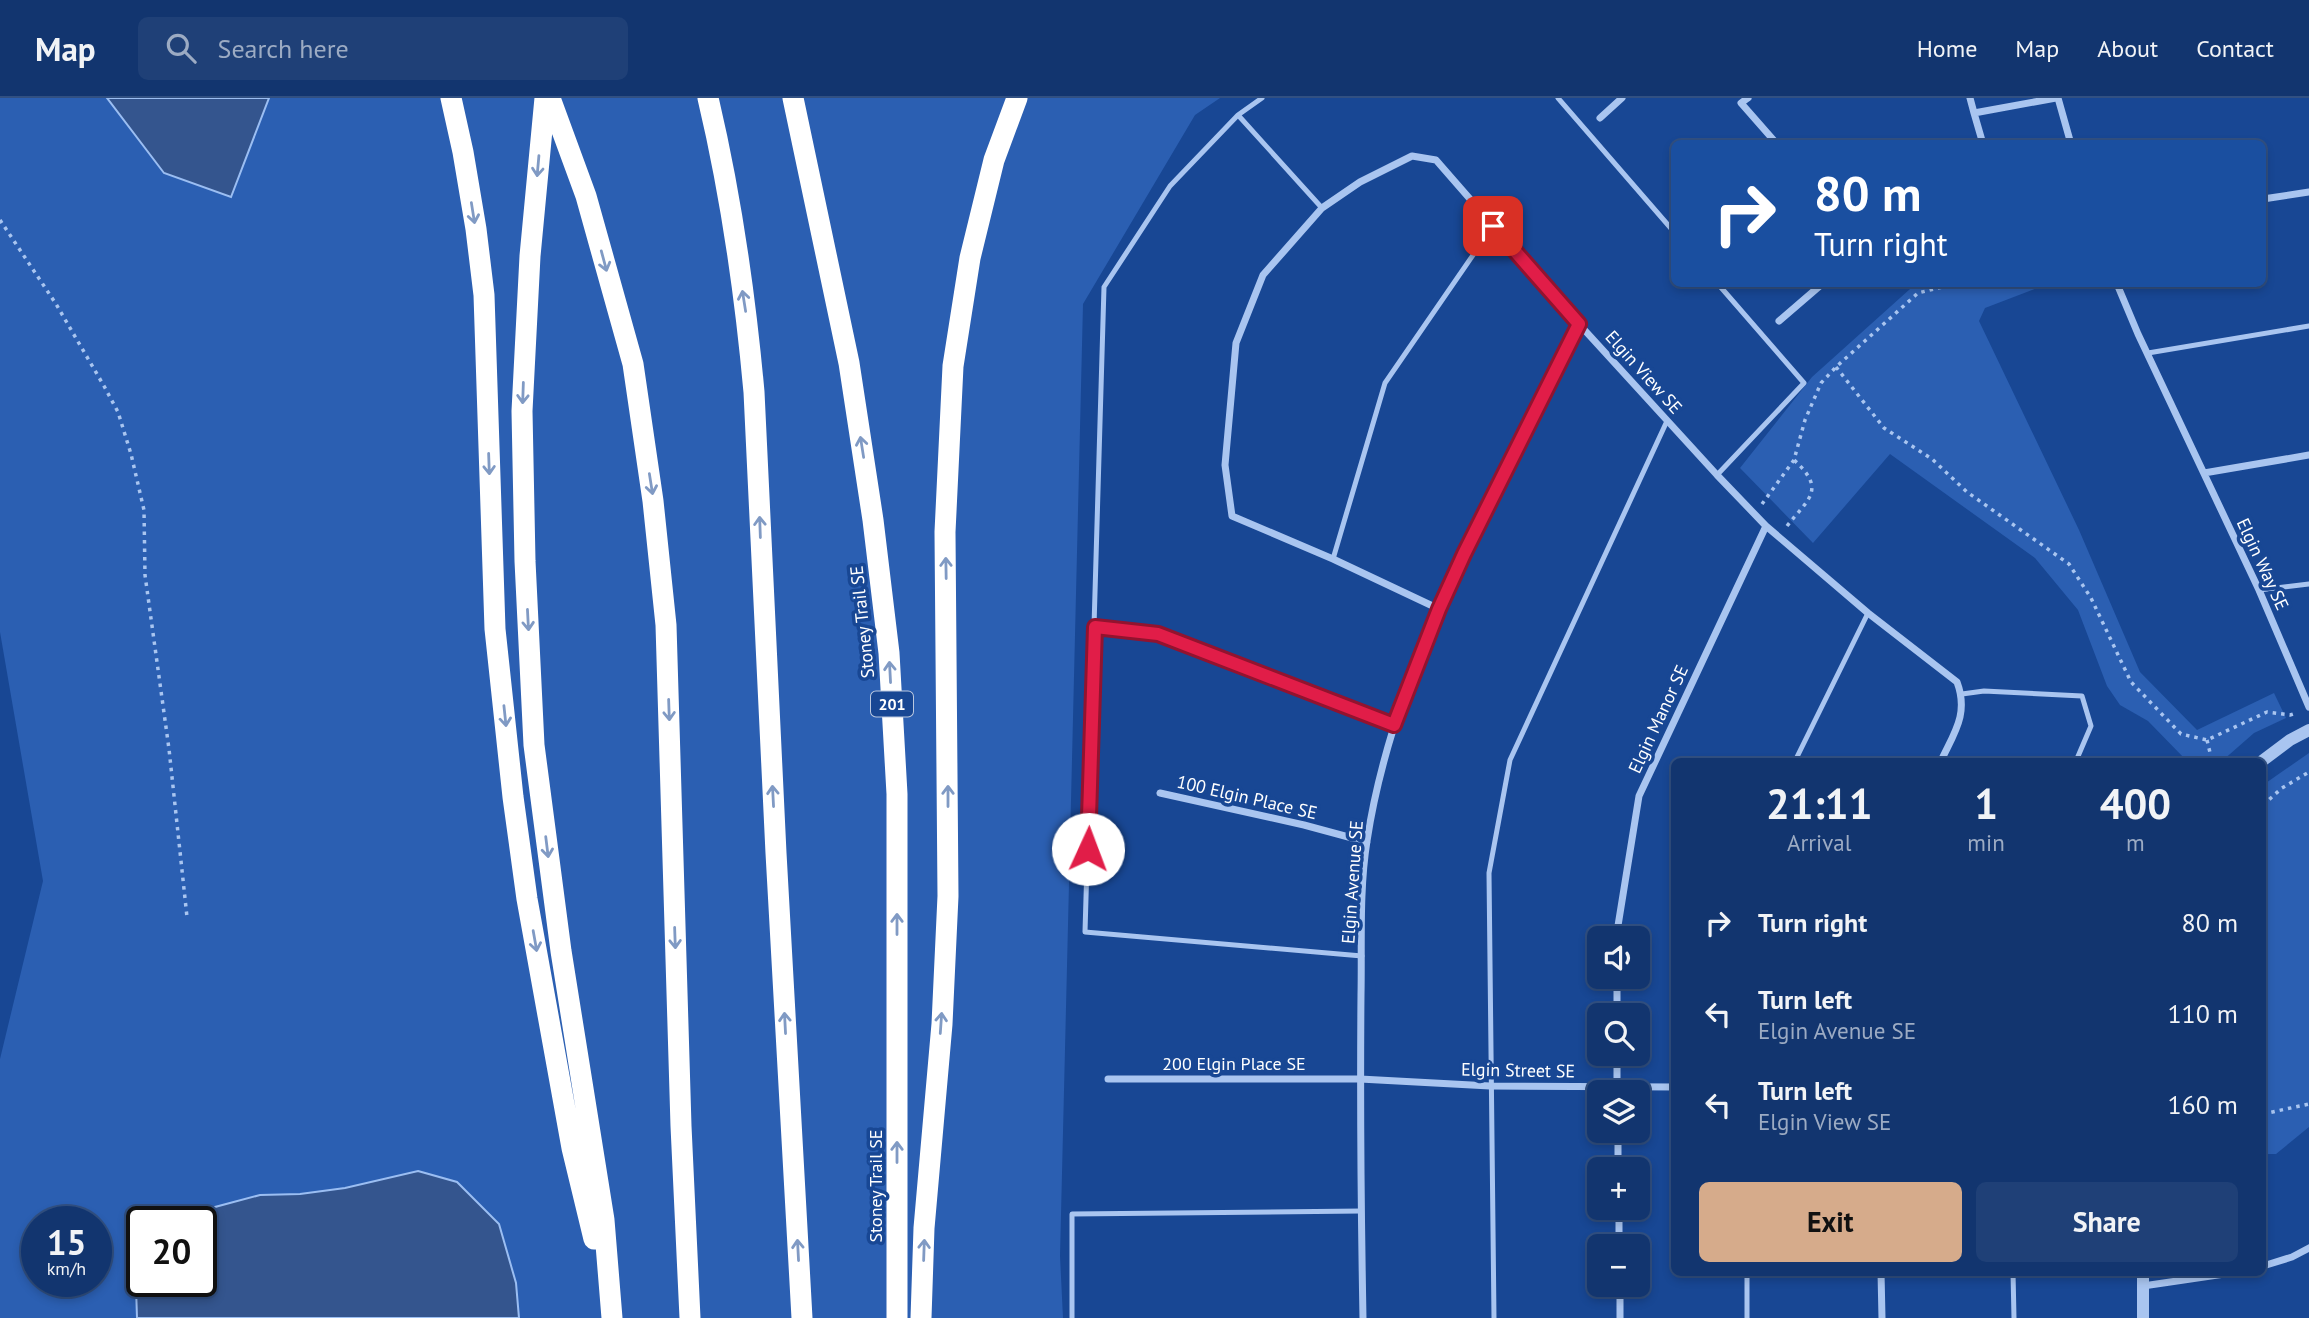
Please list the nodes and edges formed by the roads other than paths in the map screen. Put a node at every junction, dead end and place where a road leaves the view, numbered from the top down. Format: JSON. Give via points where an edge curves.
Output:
{"nodes":[{"id":1,"x":451,"y":98,"type":"edge"},
{"id":2,"x":548,"y":98,"type":"edge"},
{"id":3,"x":708,"y":98,"type":"edge"},
{"id":4,"x":793,"y":98,"type":"edge"},
{"id":5,"x":1017,"y":98,"type":"edge"},
{"id":6,"x":1262,"y":98,"type":"edge"},
{"id":7,"x":1558,"y":98,"type":"edge"},
{"id":8,"x":1622,"y":98,"type":"edge"},
{"id":9,"x":1970,"y":98,"type":"edge"},
{"id":10,"x":2057,"y":98,"type":"edge"},
{"id":11,"x":1742,"y":100,"type":"edge"},
{"id":12,"x":1974,"y":113,"type":"junction"},
{"id":13,"x":1238,"y":115,"type":"junction"},
{"id":14,"x":1600,"y":118,"type":"dead end"},
{"id":15,"x":1774,"y":140,"type":"edge"},
{"id":16,"x":1982,"y":140,"type":"edge"},
{"id":17,"x":2070,"y":140,"type":"edge"},
{"id":18,"x":2309,"y":192,"type":"edge"},
{"id":19,"x":2266,"y":199,"type":"edge"},
{"id":20,"x":1322,"y":208,"type":"junction"},
{"id":21,"x":1493,"y":226,"type":"junction"},
{"id":22,"x":1671,"y":228,"type":"edge"},
{"id":23,"x":1721,"y":287,"type":"edge"},
{"id":24,"x":1819,"y":287,"type":"edge"},
{"id":25,"x":2118,"y":287,"type":"edge"},
{"id":26,"x":1779,"y":321,"type":"dead end"},
{"id":27,"x":1579,"y":324,"type":"junction"},
{"id":28,"x":2309,"y":326,"type":"edge"},
{"id":29,"x":2148,"y":353,"type":"junction"},
{"id":30,"x":1667,"y":421,"type":"junction"},
{"id":31,"x":2309,"y":456,"type":"edge"},
{"id":32,"x":2204,"y":473,"type":"junction"},
{"id":33,"x":1717,"y":475,"type":"junction"},
{"id":34,"x":1766,"y":526,"type":"junction"},
{"id":35,"x":1334,"y":559,"type":"junction"},
{"id":36,"x":2309,"y":584,"type":"edge"},
{"id":37,"x":2259,"y":590,"type":"junction"},
{"id":38,"x":1439,"y":609,"type":"junction"},
{"id":39,"x":1868,"y":613,"type":"junction"},
{"id":40,"x":1095,"y":627,"type":"junction"},
{"id":41,"x":1962,"y":694,"type":"junction"},
{"id":42,"x":2309,"y":707,"type":"edge"},
{"id":43,"x":1394,"y":725,"type":"junction"},
{"id":44,"x":2309,"y":730,"type":"edge"},
{"id":45,"x":1797,"y":758,"type":"edge"},
{"id":46,"x":1942,"y":758,"type":"edge"},
{"id":47,"x":2077,"y":758,"type":"edge"},
{"id":48,"x":2266,"y":758,"type":"edge"},
{"id":49,"x":1160,"y":793,"type":"dead end"},
{"id":50,"x":1367,"y":842,"type":"junction"},
{"id":51,"x":1618,"y":926,"type":"edge"},
{"id":52,"x":1362,"y":956,"type":"junction"},
{"id":53,"x":1108,"y":1079,"type":"dead end"},
{"id":54,"x":1360,"y":1079,"type":"junction"},
{"id":55,"x":1490,"y":1086,"type":"junction"},
{"id":56,"x":1671,"y":1087,"type":"edge"},
{"id":57,"x":1650,"y":1088,"type":"edge"},
{"id":58,"x":1587,"y":1089,"type":"edge"},
{"id":59,"x":1362,"y":1211,"type":"junction"},
{"id":60,"x":2309,"y":1248,"type":"edge"},
{"id":61,"x":2266,"y":1265,"type":"edge"},
{"id":62,"x":1747,"y":1276,"type":"edge"},
{"id":63,"x":1881,"y":1276,"type":"edge"},
{"id":64,"x":2013,"y":1276,"type":"edge"},
{"id":65,"x":2143,"y":1276,"type":"edge"},
{"id":66,"x":2211,"y":1276,"type":"edge"},
{"id":67,"x":2143,"y":1286,"type":"junction"},
{"id":68,"x":1620,"y":1297,"type":"edge"},
{"id":69,"x":611,"y":1312,"type":"edge"},
{"id":70,"x":690,"y":1318,"type":"edge"},
{"id":71,"x":802,"y":1318,"type":"edge"},
{"id":72,"x":897,"y":1318,"type":"edge"},
{"id":73,"x":921,"y":1318,"type":"edge"},
{"id":74,"x":1072,"y":1318,"type":"edge"},
{"id":75,"x":1363,"y":1318,"type":"edge"},
{"id":76,"x":1494,"y":1318,"type":"edge"},
{"id":77,"x":1620,"y":1318,"type":"edge"},
{"id":78,"x":1747,"y":1318,"type":"edge"},
{"id":79,"x":1882,"y":1318,"type":"edge"},
{"id":80,"x":2014,"y":1318,"type":"edge"},
{"id":81,"x":2143,"y":1318,"type":"edge"}],
"edges":[{"from":1,"to":69,"type":"highway","one_way":true,"via":[[484,295],[495,629],[513,797],[572,1148]]},
{"from":2,"to":69,"type":"highway","one_way":true,"via":[[530,257],[522,411],[534,745],[604,1220]]},
{"from":2,"to":70,"type":"highway","one_way":true,"via":[[586,196],[632,364],[653,501],[666,625]]},
{"from":71,"to":3,"type":"highway","one_way":true,"via":[[754,392],[729,202]]},
{"from":72,"to":4,"type":"highway","name":"Stoney Trail SE","number":"201","one_way":true,"via":[[897,808],[889,653],[849,363]]},
{"from":73,"to":5,"type":"highway","one_way":true,"via":[[948,895],[945,532],[953,366],[970,258],[994,160]]},
{"from":6,"to":13,"type":"lane"},
{"from":7,"to":22,"type":"lane"},
{"from":8,"to":14,"type":"street"},
{"from":9,"to":12,"type":"street"},
{"from":10,"to":12,"type":"street"},
{"from":10,"to":17,"type":"street"},
{"from":11,"to":15,"type":"street"},
{"from":12,"to":16,"type":"street"},
{"from":13,"to":20,"type":"lane"},
{"from":13,"to":40,"type":"lane","via":[[1170,186],[1104,287]]},
{"from":18,"to":19,"type":"street"},
{"from":20,"to":21,"type":"street","name":"Elgin View SE","via":[[1360,182],[1412,156],[1436,160]]},
{"from":20,"to":35,"type":"street","name":"Elgin View SE","via":[[1263,275],[1236,343],[1225,465],[1232,516]]},
{"from":21,"to":27,"type":"street","name":"Elgin View SE"},
{"from":21,"to":35,"type":"lane","via":[[1385,383]]},
{"from":23,"to":33,"type":"lane","via":[[1804,383]]},
{"from":24,"to":26,"type":"street"},
{"from":25,"to":29,"type":"street","name":"Elgin Way SE"},
{"from":27,"to":30,"type":"street","name":"Elgin View SE"},
{"from":27,"to":38,"type":"street","name":"Elgin Avenue SE"},
{"from":28,"to":29,"type":"lane"},
{"from":29,"to":32,"type":"street","name":"Elgin Way SE"},
{"from":30,"to":33,"type":"street","name":"Elgin View SE"},
{"from":30,"to":55,"type":"lane","via":[[1510,760],[1489,873]]},
{"from":31,"to":32,"type":"street"},
{"from":32,"to":37,"type":"street","name":"Elgin Way SE"},
{"from":33,"to":34,"type":"street","name":"Elgin View SE"},
{"from":34,"to":39,"type":"street","name":"Elgin View SE"},
{"from":34,"to":51,"type":"street","name":"Elgin Manor SE","via":[[1639,796]]},
{"from":35,"to":38,"type":"street","name":"Elgin View SE"},
{"from":36,"to":37,"type":"lane"},
{"from":37,"to":42,"type":"street","name":"Elgin Way SE"},
{"from":38,"to":43,"type":"street","name":"Elgin Avenue SE"},
{"from":39,"to":41,"type":"street","name":"Elgin View SE","via":[[1957,682]]},
{"from":39,"to":45,"type":"lane"},
{"from":40,"to":43,"type":"lane","via":[[1158,634]]},
{"from":40,"to":52,"type":"lane","via":[[1085,932]]},
{"from":41,"to":46,"type":"street","via":[[1962,715]]},
{"from":41,"to":47,"type":"lane","via":[[2082,696],[2091,726]]},
{"from":43,"to":50,"type":"street","name":"Elgin Avenue SE"},
{"from":44,"to":48,"type":"street"},
{"from":49,"to":50,"type":"street","name":"100 Elgin Place SE"},
{"from":50,"to":52,"type":"street","name":"Elgin Avenue SE"},
{"from":52,"to":54,"type":"street","name":"Elgin Avenue SE"},
{"from":53,"to":54,"type":"street","name":"200 Elgin Place SE"},
{"from":54,"to":55,"type":"street","name":"Elgin Street SE"},
{"from":54,"to":59,"type":"street","name":"Elgin Avenue SE"},
{"from":55,"to":58,"type":"street","name":"Elgin Street SE"},
{"from":55,"to":76,"type":"lane"},
{"from":56,"to":57,"type":"street","name":"Elgin Street SE"},
{"from":59,"to":74,"type":"lane","via":[[1072,1214]]},
{"from":59,"to":75,"type":"street","name":"Elgin Avenue SE"},
{"from":60,"to":61,"type":"street"},
{"from":62,"to":78,"type":"lane"},
{"from":63,"to":79,"type":"street"},
{"from":64,"to":80,"type":"lane"},
{"from":65,"to":67,"type":"street"},
{"from":66,"to":67,"type":"street"},
{"from":67,"to":81,"type":"street"},
{"from":68,"to":77,"type":"street"}]}
